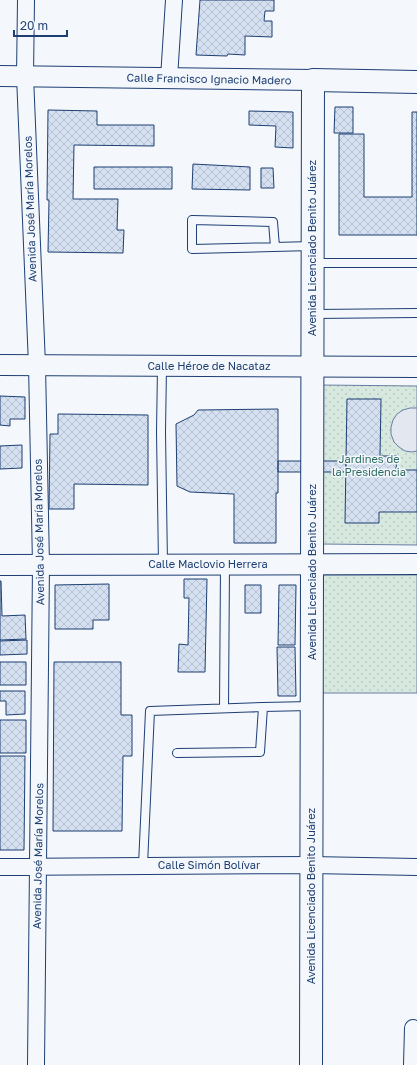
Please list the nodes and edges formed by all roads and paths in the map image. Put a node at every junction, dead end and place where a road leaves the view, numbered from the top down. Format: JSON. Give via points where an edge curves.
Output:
{"nodes":[{"id":1,"x":26,"y":0,"type":"edge"},
{"id":2,"x":174,"y":0,"type":"edge"},
{"id":3,"x":0,"y":76,"type":"edge"},
{"id":4,"x":25,"y":76,"type":"junction"},
{"id":5,"x":169,"y":78,"type":"junction"},
{"id":6,"x":313,"y":80,"type":"junction"},
{"id":7,"x":417,"y":82,"type":"edge"},
{"id":8,"x":275,"y":247,"type":"junction"},
{"id":9,"x":312,"y":255,"type":"junction"},
{"id":10,"x":417,"y":263,"type":"edge"},
{"id":11,"x":417,"y":313,"type":"edge"},
{"id":12,"x":312,"y":314,"type":"junction"},
{"id":13,"x":0,"y":365,"type":"edge"},
{"id":14,"x":37,"y":365,"type":"junction"},
{"id":15,"x":162,"y":366,"type":"junction"},
{"id":16,"x":312,"y":367,"type":"junction"},
{"id":17,"x":417,"y":367,"type":"edge"},
{"id":18,"x":0,"y":564,"type":"edge"},
{"id":19,"x":163,"y":564,"type":"junction"},
{"id":20,"x":225,"y":564,"type":"junction"},
{"id":21,"x":312,"y":564,"type":"junction"},
{"id":22,"x":417,"y":564,"type":"edge"},
{"id":23,"x":40,"y":565,"type":"junction"},
{"id":24,"x":311,"y":706,"type":"junction"},
{"id":25,"x":263,"y":707,"type":"junction"},
{"id":26,"x":224,"y":708,"type":"junction"},
{"id":27,"x":177,"y":753,"type":"dead end"},
{"id":28,"x":143,"y":865,"type":"junction"},
{"id":29,"x":311,"y":865,"type":"junction"},
{"id":30,"x":0,"y":867,"type":"edge"},
{"id":31,"x":38,"y":867,"type":"junction"},
{"id":32,"x":417,"y":867,"type":"edge"},
{"id":33,"x":413,"y":1028,"type":"dead end"},
{"id":34,"x":36,"y":1065,"type":"edge"},
{"id":35,"x":311,"y":1065,"type":"edge"},
{"id":36,"x":412,"y":1065,"type":"edge"}],
"edges":[{"from":1,"to":4,"type":"street","name":"Avenida José María Morelos"},
{"from":2,"to":5,"type":"street"},
{"from":3,"to":4,"type":"street","name":"Calle Francisco Ignacio Madero"},
{"from":4,"to":5,"type":"street","name":"Calle Francisco Ignacio Madero"},
{"from":4,"to":14,"type":"street","name":"Avenida José María Morelos"},
{"from":5,"to":6,"type":"street","name":"Calle Francisco Ignacio Madero"},
{"from":6,"to":7,"type":"main road","name":"Calle Francisco Ignacio Madero"},
{"from":6,"to":9,"type":"main road","name":"Avenida Licenciado Benito Juárez"},
{"from":8,"to":8,"type":"lane","via":[[192,249],[192,220],[273,222]]},
{"from":8,"to":9,"type":"lane"},
{"from":9,"to":10,"type":"lane"},
{"from":9,"to":12,"type":"main road","name":"Avenida Licenciado Benito Juárez"},
{"from":11,"to":12,"type":"lane"},
{"from":12,"to":16,"type":"main road","name":"Avenida Licenciado Benito Juárez"},
{"from":13,"to":14,"type":"street","name":"Calle Héroe de Nacataz"},
{"from":14,"to":15,"type":"street","name":"Calle Héroe de Nacataz"},
{"from":14,"to":23,"type":"street","name":"Avenida José María Morelos"},
{"from":15,"to":16,"type":"street","name":"Calle Héroe de Nacataz"},
{"from":15,"to":19,"type":"lane"},
{"from":16,"to":17,"type":"street","name":"Calle Héroe de Nacataz"},
{"from":16,"to":21,"type":"main road","name":"Avenida Licenciado Benito Juárez"},
{"from":18,"to":23,"type":"street","name":"Calle Maclovio Herrera"},
{"from":19,"to":20,"type":"street","name":"Calle Maclovio Herrera"},
{"from":19,"to":23,"type":"street","name":"Calle Maclovio Herrera"},
{"from":20,"to":21,"type":"street","name":"Calle Maclovio Herrera"},
{"from":20,"to":26,"type":"lane"},
{"from":21,"to":22,"type":"street","name":"Calle Maclovio Herrera"},
{"from":21,"to":24,"type":"main road","name":"Avenida Licenciado Benito Juárez"},
{"from":23,"to":31,"type":"street","name":"Avenida José María Morelos"},
{"from":24,"to":25,"type":"lane"},
{"from":24,"to":29,"type":"main road","name":"Avenida Licenciado Benito Juárez"},
{"from":25,"to":26,"type":"lane"},
{"from":25,"to":27,"type":"lane","via":[[260,752]]},
{"from":26,"to":28,"type":"lane","via":[[150,711]]},
{"from":28,"to":29,"type":"street","name":"Calle Simón Bolívar"},
{"from":28,"to":31,"type":"street","name":"Calle Simón Bolívar"},
{"from":29,"to":32,"type":"street","name":"Calle Simón Bolívar"},
{"from":29,"to":35,"type":"main road","name":"Avenida Licenciado Benito Juárez"},
{"from":30,"to":31,"type":"street","name":"Calle Simón Bolívar"},
{"from":31,"to":34,"type":"street","name":"Avenida José María Morelos"},
{"from":33,"to":36,"type":"street"}]}
